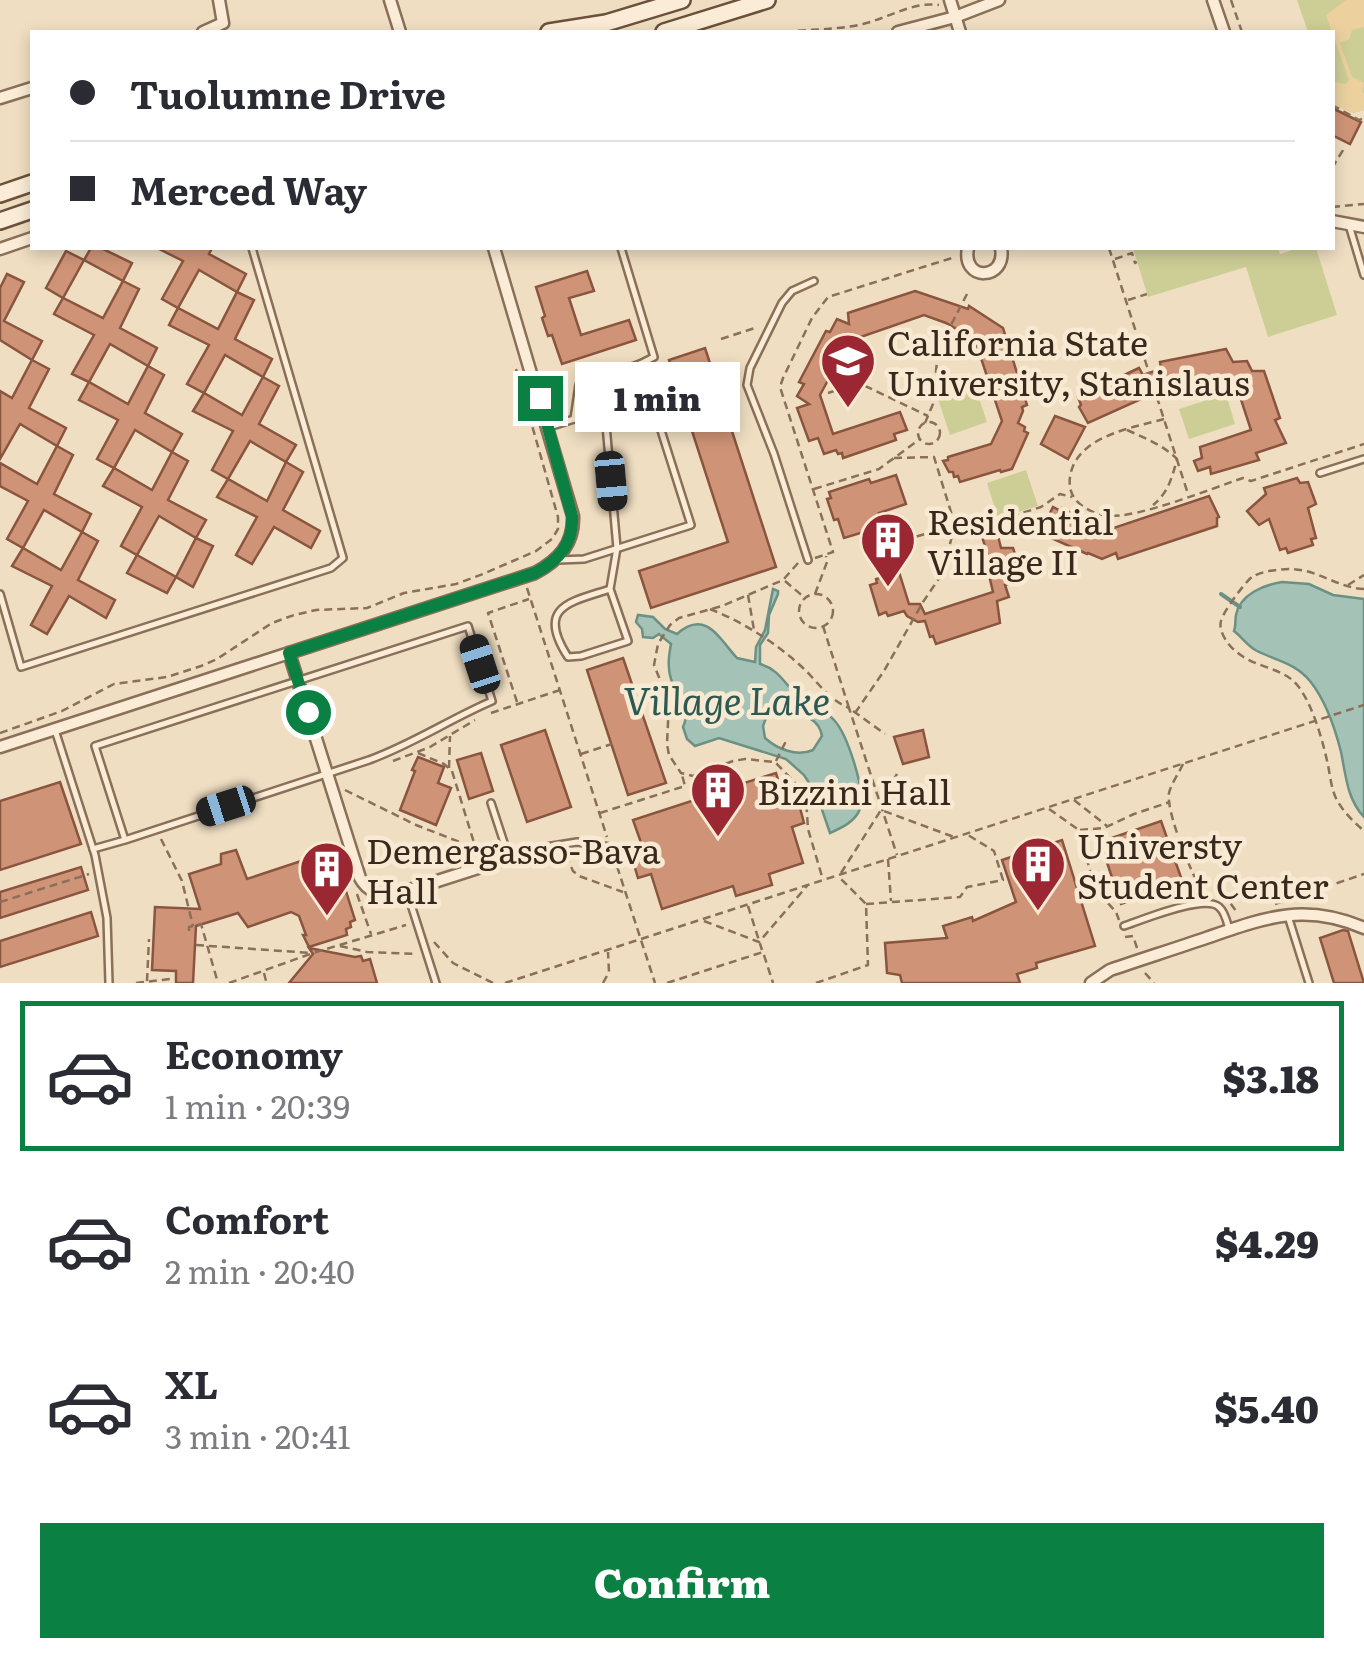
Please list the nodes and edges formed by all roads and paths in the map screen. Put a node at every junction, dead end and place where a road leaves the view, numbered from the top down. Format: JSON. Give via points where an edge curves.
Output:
{"nodes":[{"id":1,"x":219,"y":0,"type":"edge"},
{"id":2,"x":390,"y":0,"type":"edge"},
{"id":3,"x":682,"y":0,"type":"edge"},
{"id":4,"x":767,"y":0,"type":"edge"},
{"id":5,"x":1000,"y":0,"type":"edge"},
{"id":6,"x":1214,"y":0,"type":"edge"},
{"id":7,"x":1231,"y":0,"type":"edge"},
{"id":8,"x":945,"y":3,"type":"edge"},
{"id":9,"x":955,"y":17,"type":"junction"},
{"id":10,"x":207,"y":30,"type":"edge"},
{"id":11,"x":399,"y":30,"type":"edge"},
{"id":12,"x":562,"y":30,"type":"edge"},
{"id":13,"x":670,"y":30,"type":"edge"},
{"id":14,"x":827,"y":30,"type":"edge"},
{"id":15,"x":906,"y":30,"type":"edge"},
{"id":16,"x":959,"y":30,"type":"edge"},
{"id":17,"x":1223,"y":30,"type":"edge"},
{"id":18,"x":1241,"y":30,"type":"edge"},
{"id":19,"x":30,"y":89,"type":"edge"},
{"id":20,"x":0,"y":98,"type":"edge"},
{"id":21,"x":1335,"y":108,"type":"edge"},
{"id":22,"x":1364,"y":118,"type":"edge"},
{"id":23,"x":1344,"y":147,"type":"dead end"},
{"id":24,"x":1335,"y":163,"type":"edge"},
{"id":25,"x":30,"y":185,"type":"edge"},
{"id":26,"x":0,"y":194,"type":"edge"},
{"id":27,"x":1364,"y":204,"type":"edge"},
{"id":28,"x":1335,"y":207,"type":"edge"},
{"id":29,"x":30,"y":211,"type":"edge"},
{"id":30,"x":0,"y":221,"type":"edge"},
{"id":31,"x":1335,"y":222,"type":"edge"},
{"id":32,"x":1349,"y":225,"type":"junction"},
{"id":33,"x":1364,"y":228,"type":"edge"},
{"id":34,"x":30,"y":239,"type":"edge"},
{"id":35,"x":0,"y":249,"type":"edge"},
{"id":36,"x":253,"y":250,"type":"edge"},
{"id":37,"x":495,"y":250,"type":"edge"},
{"id":38,"x":621,"y":250,"type":"edge"},
{"id":39,"x":968,"y":250,"type":"edge"},
{"id":40,"x":1001,"y":250,"type":"edge"},
{"id":41,"x":1110,"y":250,"type":"edge"},
{"id":42,"x":956,"y":256,"type":"dead end"},
{"id":43,"x":1113,"y":260,"type":"junction"},
{"id":44,"x":1138,"y":262,"type":"dead end"},
{"id":45,"x":1364,"y":275,"type":"edge"},
{"id":46,"x":814,"y":281,"type":"dead end"},
{"id":47,"x":967,"y":294,"type":"dead end"},
{"id":48,"x":1147,"y":294,"type":"dead end"},
{"id":49,"x":1127,"y":300,"type":"junction"},
{"id":50,"x":759,"y":326,"type":"dead end"},
{"id":51,"x":722,"y":338,"type":"dead end"},
{"id":52,"x":852,"y":346,"type":"dead end"},
{"id":53,"x":513,"y":359,"type":"dead end"},
{"id":54,"x":640,"y":364,"type":"junction"},
{"id":55,"x":859,"y":383,"type":"junction"},
{"id":56,"x":828,"y":393,"type":"dead end"},
{"id":57,"x":653,"y":406,"type":"junction"},
{"id":58,"x":605,"y":414,"type":"junction"},
{"id":59,"x":928,"y":416,"type":"junction"},
{"id":60,"x":1164,"y":418,"type":"junction"},
{"id":61,"x":574,"y":420,"type":"junction"},
{"id":62,"x":925,"y":423,"type":"junction"},
{"id":63,"x":548,"y":428,"type":"junction"},
{"id":64,"x":1126,"y":430,"type":"junction"},
{"id":65,"x":920,"y":439,"type":"junction"},
{"id":66,"x":1364,"y":444,"type":"edge"},
{"id":67,"x":894,"y":458,"type":"junction"},
{"id":68,"x":1176,"y":459,"type":"junction"},
{"id":69,"x":1364,"y":459,"type":"edge"},
{"id":70,"x":1066,"y":463,"type":"dead end"},
{"id":71,"x":1072,"y":466,"type":"junction"},
{"id":72,"x":1320,"y":473,"type":"dead end"},
{"id":73,"x":1069,"y":485,"type":"junction"},
{"id":74,"x":813,"y":489,"type":"junction"},
{"id":75,"x":1060,"y":494,"type":"junction"},
{"id":76,"x":1188,"y":496,"type":"junction"},
{"id":77,"x":1074,"y":497,"type":"junction"},
{"id":78,"x":1148,"y":509,"type":"junction"},
{"id":79,"x":955,"y":525,"type":"junction"},
{"id":80,"x":617,"y":548,"type":"junction"},
{"id":81,"x":826,"y":554,"type":"junction"},
{"id":82,"x":556,"y":560,"type":"junction"},
{"id":83,"x":808,"y":560,"type":"junction"},
{"id":84,"x":900,"y":566,"type":"dead end"},
{"id":85,"x":1364,"y":575,"type":"edge"},
{"id":86,"x":784,"y":580,"type":"junction"},
{"id":87,"x":526,"y":586,"type":"dead end"},
{"id":88,"x":1346,"y":586,"type":"junction"},
{"id":89,"x":610,"y":589,"type":"junction"},
{"id":90,"x":1364,"y":589,"type":"edge"},
{"id":91,"x":0,"y":594,"type":"edge"},
{"id":92,"x":815,"y":594,"type":"junction"},
{"id":93,"x":748,"y":595,"type":"junction"},
{"id":94,"x":530,"y":598,"type":"junction"},
{"id":95,"x":805,"y":598,"type":"junction"},
{"id":96,"x":708,"y":609,"type":"junction"},
{"id":97,"x":823,"y":626,"type":"junction"},
{"id":98,"x":756,"y":633,"type":"junction"},
{"id":99,"x":289,"y":653,"type":"junction"},
{"id":100,"x":298,"y":681,"type":"junction"},
{"id":101,"x":560,"y":690,"type":"junction"},
{"id":102,"x":518,"y":703,"type":"junction"},
{"id":103,"x":1364,"y":705,"type":"edge"},
{"id":104,"x":849,"y":708,"type":"junction"},
{"id":105,"x":855,"y":712,"type":"junction"},
{"id":106,"x":1315,"y":721,"type":"junction"},
{"id":107,"x":55,"y":730,"type":"junction"},
{"id":108,"x":0,"y":733,"type":"edge"},
{"id":109,"x":450,"y":734,"type":"junction"},
{"id":110,"x":885,"y":734,"type":"dead end"},
{"id":111,"x":786,"y":742,"type":"dead end"},
{"id":112,"x":612,"y":744,"type":"dead end"},
{"id":113,"x":0,"y":748,"type":"edge"},
{"id":114,"x":581,"y":754,"type":"junction"},
{"id":115,"x":775,"y":762,"type":"junction"},
{"id":116,"x":1184,"y":763,"type":"junction"},
{"id":117,"x":449,"y":768,"type":"junction"},
{"id":118,"x":681,"y":774,"type":"junction"},
{"id":119,"x":897,"y":774,"type":"dead end"},
{"id":120,"x":329,"y":778,"type":"junction"},
{"id":121,"x":1073,"y":799,"type":"junction"},
{"id":122,"x":1170,"y":802,"type":"junction"},
{"id":123,"x":491,"y":804,"type":"dead end"},
{"id":124,"x":879,"y":804,"type":"junction"},
{"id":125,"x":1047,"y":807,"type":"junction"},
{"id":126,"x":881,"y":810,"type":"junction"},
{"id":127,"x":600,"y":813,"type":"junction"},
{"id":128,"x":1107,"y":826,"type":"junction"},
{"id":129,"x":1079,"y":830,"type":"junction"},
{"id":130,"x":1364,"y":831,"type":"edge"},
{"id":131,"x":966,"y":834,"type":"junction"},
{"id":132,"x":160,"y":837,"type":"dead end"},
{"id":133,"x":955,"y":837,"type":"junction"},
{"id":134,"x":125,"y":840,"type":"junction"},
{"id":135,"x":610,"y":847,"type":"junction"},
{"id":136,"x":476,"y":848,"type":"junction"},
{"id":137,"x":93,"y":850,"type":"junction"},
{"id":138,"x":562,"y":852,"type":"dead end"},
{"id":139,"x":490,"y":854,"type":"dead end"},
{"id":140,"x":897,"y":856,"type":"junction"},
{"id":141,"x":509,"y":858,"type":"junction"},
{"id":142,"x":888,"y":859,"type":"junction"},
{"id":143,"x":90,"y":873,"type":"dead end"},
{"id":144,"x":1364,"y":874,"type":"edge"},
{"id":145,"x":838,"y":875,"type":"junction"},
{"id":146,"x":823,"y":880,"type":"junction"},
{"id":147,"x":808,"y":885,"type":"junction"},
{"id":148,"x":356,"y":889,"type":"dead end"},
{"id":149,"x":1096,"y":889,"type":"dead end"},
{"id":150,"x":407,"y":892,"type":"junction"},
{"id":151,"x":626,"y":893,"type":"junction"},
{"id":152,"x":0,"y":902,"type":"edge"},
{"id":153,"x":891,"y":902,"type":"junction"},
{"id":154,"x":747,"y":904,"type":"junction"},
{"id":155,"x":866,"y":904,"type":"junction"},
{"id":156,"x":1270,"y":906,"type":"dead end"},
{"id":157,"x":1236,"y":911,"type":"dead end"},
{"id":158,"x":1287,"y":914,"type":"junction"},
{"id":159,"x":700,"y":920,"type":"junction"},
{"id":160,"x":407,"y":924,"type":"dead end"},
{"id":161,"x":194,"y":926,"type":"junction"},
{"id":162,"x":1124,"y":926,"type":"dead end"},
{"id":163,"x":1364,"y":928,"type":"edge"},
{"id":164,"x":1229,"y":930,"type":"junction"},
{"id":165,"x":188,"y":931,"type":"dead end"},
{"id":166,"x":371,"y":936,"type":"junction"},
{"id":167,"x":431,"y":937,"type":"dead end"},
{"id":168,"x":149,"y":938,"type":"dead end"},
{"id":169,"x":641,"y":939,"type":"junction"},
{"id":170,"x":759,"y":942,"type":"junction"},
{"id":171,"x":196,"y":945,"type":"dead end"},
{"id":172,"x":207,"y":946,"type":"junction"},
{"id":173,"x":339,"y":946,"type":"junction"},
{"id":174,"x":608,"y":950,"type":"junction"},
{"id":175,"x":763,"y":952,"type":"junction"},
{"id":176,"x":312,"y":953,"type":"junction"},
{"id":177,"x":417,"y":954,"type":"dead end"},
{"id":178,"x":1142,"y":969,"type":"dead end"},
{"id":179,"x":263,"y":972,"type":"junction"},
{"id":180,"x":525,"y":976,"type":"junction"},
{"id":181,"x":170,"y":979,"type":"dead end"},
{"id":182,"x":148,"y":981,"type":"edge"},
{"id":183,"x":266,"y":981,"type":"edge"},
{"id":184,"x":109,"y":983,"type":"edge"},
{"id":185,"x":136,"y":983,"type":"edge"},
{"id":186,"x":218,"y":983,"type":"edge"},
{"id":187,"x":229,"y":983,"type":"edge"},
{"id":188,"x":436,"y":983,"type":"edge"},
{"id":189,"x":493,"y":983,"type":"edge"},
{"id":190,"x":505,"y":983,"type":"edge"},
{"id":191,"x":528,"y":983,"type":"edge"},
{"id":192,"x":603,"y":983,"type":"edge"},
{"id":193,"x":655,"y":983,"type":"edge"},
{"id":194,"x":667,"y":983,"type":"edge"},
{"id":195,"x":773,"y":983,"type":"edge"},
{"id":196,"x":816,"y":983,"type":"edge"},
{"id":197,"x":1090,"y":983,"type":"edge"},
{"id":198,"x":1154,"y":983,"type":"edge"},
{"id":199,"x":1309,"y":983,"type":"edge"}],
"edges":[{"from":1,"to":10,"type":"street","via":[[222,23]]},
{"from":2,"to":11,"type":"street"},
{"from":3,"to":12,"type":"street"},
{"from":4,"to":13,"type":"street"},
{"from":5,"to":9,"type":"street"},
{"from":6,"to":17,"type":"street"},
{"from":7,"to":18,"type":"path"},
{"from":8,"to":9,"type":"street"},
{"from":8,"to":14,"type":"path"},
{"from":9,"to":15,"type":"street"},
{"from":9,"to":16,"type":"street"},
{"from":19,"to":20,"type":"street"},
{"from":21,"to":22,"type":"path"},
{"from":23,"to":24,"type":"path"},
{"from":25,"to":26,"type":"street"},
{"from":27,"to":28,"type":"path"},
{"from":29,"to":30,"type":"street"},
{"from":31,"to":32,"type":"street"},
{"from":32,"to":33,"type":"street"},
{"from":32,"to":45,"type":"lane"},
{"from":34,"to":35,"type":"street"},
{"from":36,"to":91,"type":"lane","via":[[342,558],[331,568],[21,667]]},
{"from":37,"to":63,"type":"street"},
{"from":38,"to":54,"type":"lane","via":[[654,358]]},
{"from":39,"to":40,"type":"street","via":[[970,267],[987,273],[998,268]]},
{"from":41,"to":43,"type":"path"},
{"from":42,"to":74,"type":"path","via":[[828,297],[812,318],[780,388]]},
{"from":43,"to":44,"type":"path","via":[[1132,253]]},
{"from":43,"to":49,"type":"path"},
{"from":46,"to":83,"type":"lane","via":[[792,290],[782,303],[747,386]]},
{"from":47,"to":59,"type":"path","via":[[938,350]]},
{"from":48,"to":49,"type":"path"},
{"from":49,"to":60,"type":"path"},
{"from":50,"to":51,"type":"path"},
{"from":52,"to":55,"type":"path"},
{"from":53,"to":108,"type":"path","via":[[558,517],[552,539],[536,551],[456,584],[367,608],[294,615],[201,666],[114,684]]},
{"from":54,"to":57,"type":"lane"},
{"from":54,"to":61,"type":"lane","via":[[579,385]]},
{"from":55,"to":56,"type":"path"},
{"from":55,"to":59,"type":"path"},
{"from":57,"to":58,"type":"lane"},
{"from":57,"to":80,"type":"lane","via":[[691,524]]},
{"from":58,"to":61,"type":"lane"},
{"from":58,"to":80,"type":"lane"},
{"from":59,"to":62,"type":"path"},
{"from":60,"to":64,"type":"path"},
{"from":60,"to":68,"type":"path"},
{"from":61,"to":63,"type":"lane"},
{"from":62,"to":65,"type":"path"},
{"from":62,"to":65,"type":"path","via":[[935,424],[940,437],[932,444]]},
{"from":63,"to":82,"type":"street","via":[[572,516],[571,537]]},
{"from":64,"to":68,"type":"path"},
{"from":64,"to":71,"type":"path","via":[[1098,440]]},
{"from":65,"to":67,"type":"path"},
{"from":66,"to":76,"type":"path"},
{"from":67,"to":74,"type":"path","via":[[880,469]]},
{"from":67,"to":79,"type":"path","via":[[934,457]]},
{"from":68,"to":76,"type":"path"},
{"from":68,"to":78,"type":"path","via":[[1169,488]]},
{"from":69,"to":72,"type":"lane"},
{"from":70,"to":71,"type":"path"},
{"from":71,"to":73,"type":"path"},
{"from":73,"to":75,"type":"path"},
{"from":73,"to":77,"type":"path"},
{"from":74,"to":81,"type":"path","via":[[833,552]]},
{"from":75,"to":77,"type":"path"},
{"from":75,"to":79,"type":"path","via":[[1000,520]]},
{"from":76,"to":78,"type":"path"},
{"from":77,"to":78,"type":"path","via":[[1110,516]]},
{"from":79,"to":84,"type":"path","via":[[915,537]]},
{"from":79,"to":105,"type":"path","via":[[942,574]]},
{"from":80,"to":82,"type":"lane"},
{"from":80,"to":89,"type":"lane"},
{"from":81,"to":83,"type":"path"},
{"from":81,"to":92,"type":"path"},
{"from":82,"to":99,"type":"street","via":[[535,573]]},
{"from":83,"to":86,"type":"path","via":[[795,564]]},
{"from":85,"to":88,"type":"path"},
{"from":86,"to":93,"type":"path"},
{"from":86,"to":95,"type":"path"},
{"from":87,"to":94,"type":"path"},
{"from":88,"to":90,"type":"path"},
{"from":88,"to":106,"type":"path","via":[[1306,571],[1253,576],[1221,618],[1226,641],[1243,659],[1297,684]]},
{"from":89,"to":89,"type":"lane","via":[[565,604],[558,614],[557,632],[568,657],[628,641]]},
{"from":92,"to":95,"type":"path"},
{"from":92,"to":97,"type":"path","via":[[832,607]]},
{"from":93,"to":96,"type":"path"},
{"from":93,"to":98,"type":"path"},
{"from":94,"to":101,"type":"path"},
{"from":94,"to":102,"type":"path","via":[[488,613]]},
{"from":95,"to":97,"type":"path","via":[[804,622]]},
{"from":96,"to":98,"type":"path"},
{"from":96,"to":118,"type":"path","via":[[670,625],[654,665],[669,702],[669,754]]},
{"from":97,"to":104,"type":"path"},
{"from":98,"to":104,"type":"path"},
{"from":99,"to":100,"type":"street"},
{"from":99,"to":107,"type":"street"},
{"from":100,"to":120,"type":"street"},
{"from":100,"to":120,"type":"lane","via":[[468,626],[492,701]]},
{"from":100,"to":134,"type":"lane","via":[[95,746]]},
{"from":101,"to":102,"type":"path"},
{"from":101,"to":114,"type":"path"},
{"from":102,"to":109,"type":"path"},
{"from":103,"to":106,"type":"path"},
{"from":104,"to":105,"type":"path"},
{"from":104,"to":124,"type":"path"},
{"from":105,"to":110,"type":"path"},
{"from":106,"to":116,"type":"path"},
{"from":106,"to":130,"type":"path","via":[[1335,798]]},
{"from":107,"to":113,"type":"street"},
{"from":107,"to":137,"type":"lane"},
{"from":109,"to":117,"type":"path"},
{"from":109,"to":117,"type":"path","via":[[417,752]]},
{"from":111,"to":115,"type":"path"},
{"from":112,"to":114,"type":"path"},
{"from":114,"to":127,"type":"path"},
{"from":115,"to":118,"type":"path","via":[[745,759]]},
{"from":115,"to":146,"type":"path","via":[[806,798]]},
{"from":116,"to":121,"type":"path"},
{"from":116,"to":122,"type":"path"},
{"from":117,"to":136,"type":"path"},
{"from":118,"to":127,"type":"path","via":[[686,786]]},
{"from":119,"to":124,"type":"path"},
{"from":120,"to":134,"type":"lane"},
{"from":120,"to":136,"type":"path","via":[[416,825]]},
{"from":120,"to":150,"type":"street","via":[[364,885],[386,895]]},
{"from":121,"to":125,"type":"path"},
{"from":121,"to":128,"type":"path"},
{"from":122,"to":128,"type":"path"},
{"from":122,"to":157,"type":"path","via":[[1202,892],[1222,896]]},
{"from":123,"to":141,"type":"lane"},
{"from":124,"to":126,"type":"path"},
{"from":125,"to":129,"type":"path"},
{"from":125,"to":131,"type":"path"},
{"from":126,"to":133,"type":"path"},
{"from":126,"to":140,"type":"path"},
{"from":126,"to":145,"type":"path"},
{"from":127,"to":135,"type":"path"},
{"from":128,"to":129,"type":"path"},
{"from":129,"to":149,"type":"path"},
{"from":131,"to":133,"type":"path"},
{"from":131,"to":153,"type":"path","via":[[994,851],[1002,880],[967,887],[960,897]]},
{"from":132,"to":161,"type":"path"},
{"from":133,"to":140,"type":"path"},
{"from":134,"to":137,"type":"lane"},
{"from":135,"to":141,"type":"lane","via":[[578,842]]},
{"from":135,"to":151,"type":"path"},
{"from":136,"to":139,"type":"path"},
{"from":137,"to":184,"type":"lane","via":[[107,918]]},
{"from":138,"to":151,"type":"path","via":[[576,874]]},
{"from":140,"to":142,"type":"path"},
{"from":141,"to":150,"type":"street"},
{"from":142,"to":145,"type":"path"},
{"from":142,"to":153,"type":"path"},
{"from":143,"to":152,"type":"path"},
{"from":144,"to":156,"type":"path"},
{"from":145,"to":146,"type":"path"},
{"from":145,"to":155,"type":"path"},
{"from":146,"to":147,"type":"path"},
{"from":147,"to":154,"type":"path"},
{"from":147,"to":170,"type":"path"},
{"from":148,"to":166,"type":"path"},
{"from":150,"to":188,"type":"lane"},
{"from":151,"to":169,"type":"path"},
{"from":153,"to":155,"type":"path"},
{"from":154,"to":159,"type":"path"},
{"from":154,"to":170,"type":"path"},
{"from":155,"to":196,"type":"path","via":[[868,965]]},
{"from":158,"to":163,"type":"street","via":[[1326,916]]},
{"from":158,"to":164,"type":"street"},
{"from":158,"to":199,"type":"lane"},
{"from":159,"to":169,"type":"path"},
{"from":159,"to":170,"type":"path"},
{"from":160,"to":166,"type":"path"},
{"from":161,"to":165,"type":"path"},
{"from":161,"to":172,"type":"path","via":[[201,924]]},
{"from":162,"to":164,"type":"lane","via":[[1210,903],[1221,908]]},
{"from":164,"to":197,"type":"street","via":[[1110,970]]},
{"from":166,"to":173,"type":"path"},
{"from":167,"to":189,"type":"path","via":[[453,963]]},
{"from":168,"to":182,"type":"path"},
{"from":169,"to":174,"type":"path"},
{"from":169,"to":193,"type":"path"},
{"from":170,"to":175,"type":"path"},
{"from":171,"to":172,"type":"path"},
{"from":172,"to":176,"type":"path"},
{"from":172,"to":186,"type":"path"},
{"from":173,"to":176,"type":"path"},
{"from":173,"to":177,"type":"path"},
{"from":174,"to":180,"type":"path"},
{"from":174,"to":192,"type":"path","via":[[610,972]]},
{"from":175,"to":194,"type":"path"},
{"from":175,"to":195,"type":"path"},
{"from":176,"to":179,"type":"path"},
{"from":178,"to":198,"type":"path"},
{"from":179,"to":183,"type":"path"},
{"from":179,"to":187,"type":"path"},
{"from":180,"to":190,"type":"path"},
{"from":180,"to":191,"type":"path"},
{"from":181,"to":182,"type":"path"},
{"from":182,"to":185,"type":"path"}]}
